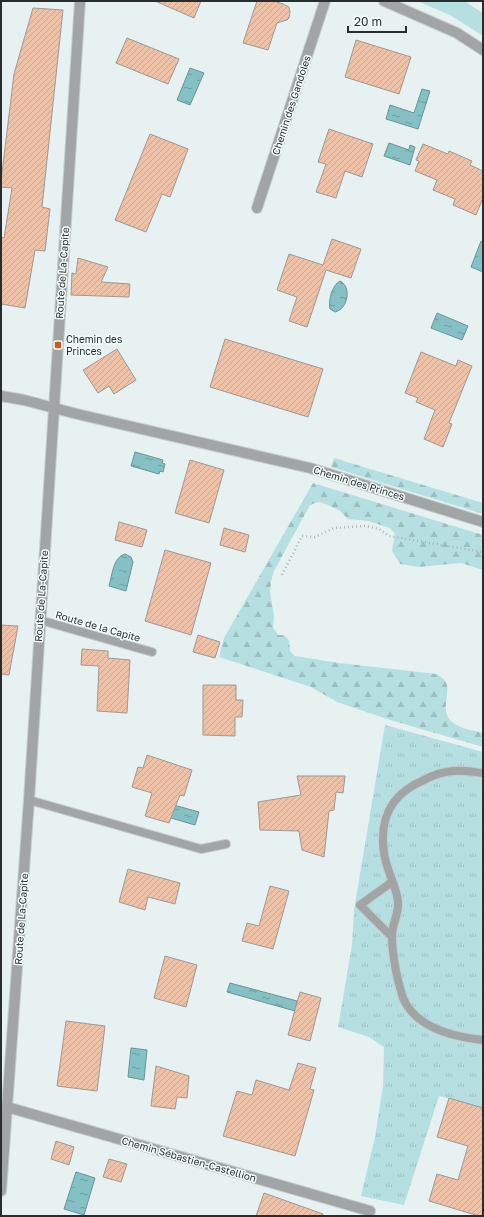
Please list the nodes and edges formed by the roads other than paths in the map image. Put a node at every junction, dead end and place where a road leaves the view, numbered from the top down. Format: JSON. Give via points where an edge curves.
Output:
{"nodes":[{"id":1,"x":80,"y":1,"type":"edge"},
{"id":2,"x":325,"y":1,"type":"edge"},
{"id":3,"x":384,"y":1,"type":"edge"},
{"id":4,"x":483,"y":50,"type":"edge"},
{"id":5,"x":257,"y":208,"type":"dead end"},
{"id":6,"x":1,"y":396,"type":"edge"},
{"id":7,"x":53,"y":407,"type":"junction"},
{"id":8,"x":483,"y":522,"type":"edge"},
{"id":9,"x":40,"y":620,"type":"junction"},
{"id":10,"x":152,"y":652,"type":"dead end"},
{"id":11,"x":483,"y":773,"type":"edge"},
{"id":12,"x":29,"y":800,"type":"junction"},
{"id":13,"x":226,"y":844,"type":"dead end"},
{"id":14,"x":392,"y":882,"type":"junction"},
{"id":15,"x":392,"y":937,"type":"junction"},
{"id":16,"x":483,"y":1040,"type":"edge"},
{"id":17,"x":7,"y":1107,"type":"junction"},
{"id":18,"x":1,"y":1191,"type":"edge"},
{"id":19,"x":370,"y":1211,"type":"dead end"}],
"edges":[{"from":1,"to":7,"type":"street","name":"Route de La-Capite"},
{"from":2,"to":5,"type":"street","name":"Chemin des Gandoles"},
{"from":3,"to":4,"type":"street","via":[[457,33]]},
{"from":6,"to":7,"type":"street","name":"Chemin des Princes"},
{"from":7,"to":8,"type":"street","name":"Chemin des Princes","via":[[310,468]]},
{"from":7,"to":9,"type":"street","name":"Route de La-Capite"},
{"from":9,"to":10,"type":"lane","name":"Route de la Capite"},
{"from":9,"to":12,"type":"street","name":"Route de La-Capite"},
{"from":11,"to":14,"type":"lane","via":[[453,771],[433,775],[414,784],[393,802],[385,819],[382,841],[386,866]]},
{"from":12,"to":13,"type":"lane","via":[[201,849]]},
{"from":12,"to":17,"type":"street","name":"Route de La-Capite"},
{"from":14,"to":15,"type":"lane","via":[[398,908]]},
{"from":14,"to":15,"type":"lane","via":[[360,905]]},
{"from":15,"to":16,"type":"lane","via":[[403,997],[413,1012],[426,1023],[441,1030],[457,1036]]},
{"from":17,"to":18,"type":"street","name":"Route de La-Capite"},
{"from":17,"to":19,"type":"street","name":"Chemin Sébastien-Castellion"}]}
